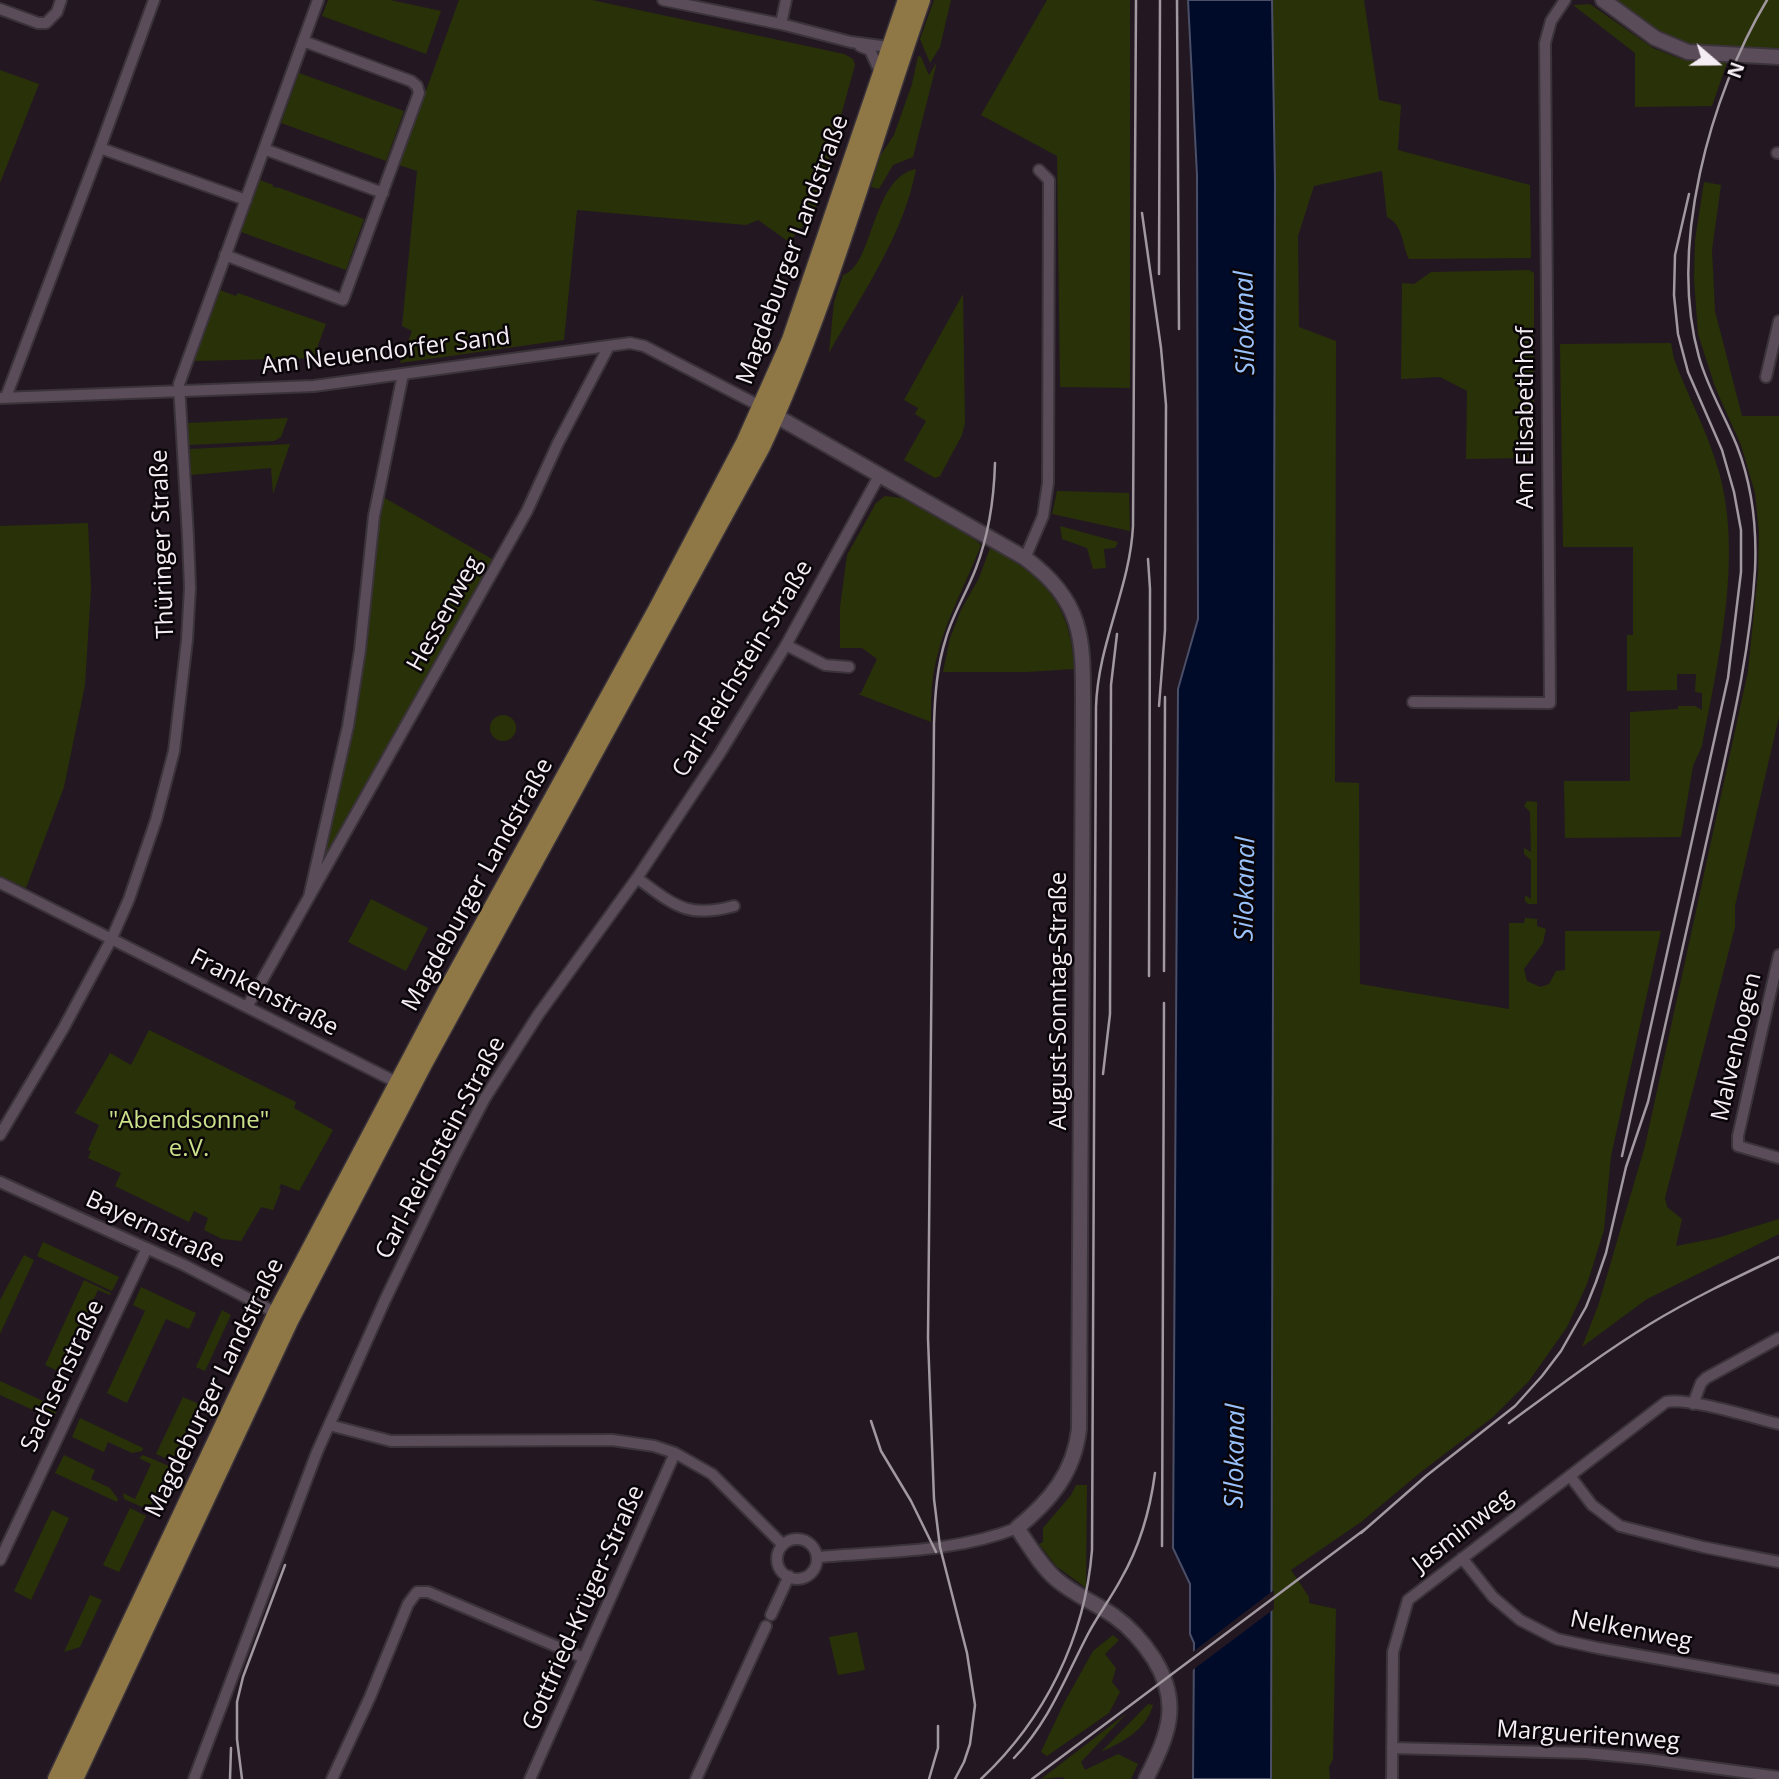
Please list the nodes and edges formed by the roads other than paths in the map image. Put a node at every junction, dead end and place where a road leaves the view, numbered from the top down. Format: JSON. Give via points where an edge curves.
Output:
{"nodes":[{"id":1,"x":61,"y":0,"type":"edge"},
{"id":2,"x":154,"y":0,"type":"edge"},
{"id":3,"x":317,"y":0,"type":"edge"},
{"id":4,"x":663,"y":0,"type":"edge"},
{"id":5,"x":786,"y":0,"type":"edge"},
{"id":6,"x":907,"y":0,"type":"edge"},
{"id":7,"x":921,"y":0,"type":"edge"},
{"id":8,"x":1565,"y":0,"type":"edge"},
{"id":9,"x":1603,"y":0,"type":"edge"},
{"id":10,"x":0,"y":9,"type":"edge"},
{"id":11,"x":781,"y":24,"type":"junction"},
{"id":12,"x":303,"y":41,"type":"junction"},
{"id":13,"x":851,"y":42,"type":"junction"},
{"id":14,"x":897,"y":48,"type":"junction"},
{"id":15,"x":1779,"y":58,"type":"edge"},
{"id":16,"x":880,"y":72,"type":"junction"},
{"id":17,"x":100,"y":148,"type":"junction"},
{"id":18,"x":264,"y":149,"type":"junction"},
{"id":19,"x":1039,"y":170,"type":"dead end"},
{"id":20,"x":383,"y":192,"type":"junction"},
{"id":21,"x":246,"y":200,"type":"junction"},
{"id":22,"x":225,"y":256,"type":"junction"},
{"id":23,"x":1779,"y":321,"type":"edge"},
{"id":24,"x":609,"y":346,"type":"junction"},
{"id":25,"x":403,"y":374,"type":"junction"},
{"id":26,"x":1766,"y":377,"type":"dead end"},
{"id":27,"x":177,"y":391,"type":"junction"},
{"id":28,"x":3,"y":397,"type":"edge"},
{"id":29,"x":769,"y":412,"type":"junction"},
{"id":30,"x":879,"y":476,"type":"junction"},
{"id":31,"x":1025,"y":558,"type":"junction"},
{"id":32,"x":786,"y":645,"type":"junction"},
{"id":33,"x":849,"y":667,"type":"dead end"},
{"id":34,"x":1412,"y":702,"type":"dead end"},
{"id":35,"x":637,"y":877,"type":"junction"},
{"id":36,"x":0,"y":883,"type":"edge"},
{"id":37,"x":309,"y":897,"type":"junction"},
{"id":38,"x":734,"y":906,"type":"dead end"},
{"id":39,"x":111,"y":940,"type":"junction"},
{"id":40,"x":1779,"y":955,"type":"edge"},
{"id":41,"x":247,"y":1007,"type":"junction"},
{"id":42,"x":398,"y":1083,"type":"junction"},
{"id":43,"x":0,"y":1135,"type":"edge"},
{"id":44,"x":1779,"y":1158,"type":"edge"},
{"id":45,"x":0,"y":1182,"type":"edge"},
{"id":46,"x":147,"y":1248,"type":"junction"},
{"id":47,"x":284,"y":1316,"type":"junction"},
{"id":48,"x":1779,"y":1338,"type":"edge"},
{"id":49,"x":1693,"y":1404,"type":"junction"},
{"id":50,"x":1779,"y":1424,"type":"edge"},
{"id":51,"x":329,"y":1425,"type":"junction"},
{"id":52,"x":676,"y":1453,"type":"junction"},
{"id":53,"x":1570,"y":1476,"type":"junction"},
{"id":54,"x":1017,"y":1528,"type":"junction"},
{"id":55,"x":782,"y":1544,"type":"junction"},
{"id":56,"x":818,"y":1557,"type":"junction"},
{"id":57,"x":1462,"y":1558,"type":"junction"},
{"id":58,"x":0,"y":1560,"type":"edge"},
{"id":59,"x":1779,"y":1562,"type":"edge"},
{"id":60,"x":789,"y":1576,"type":"junction"},
{"id":61,"x":584,"y":1658,"type":"junction"},
{"id":62,"x":1779,"y":1679,"type":"edge"},
{"id":63,"x":1392,"y":1748,"type":"junction"},
{"id":64,"x":1779,"y":1777,"type":"edge"},
{"id":65,"x":57,"y":1779,"type":"edge"},
{"id":66,"x":74,"y":1779,"type":"edge"},
{"id":67,"x":194,"y":1779,"type":"edge"},
{"id":68,"x":332,"y":1779,"type":"edge"},
{"id":69,"x":530,"y":1779,"type":"edge"},
{"id":70,"x":696,"y":1779,"type":"edge"},
{"id":71,"x":1146,"y":1779,"type":"edge"},
{"id":72,"x":1392,"y":1779,"type":"edge"}],
"edges":[{"from":1,"to":10,"type":"street","via":[[46,23]]},
{"from":2,"to":17,"type":"street"},
{"from":3,"to":12,"type":"street","name":"Thüringer Straße"},
{"from":4,"to":11,"type":"street"},
{"from":5,"to":11,"type":"street"},
{"from":6,"to":14,"type":"main road","name":"Magdeburger Landstraße"},
{"from":7,"to":14,"type":"main road","name":"Magdeburger Landstraße"},
{"from":8,"to":34,"type":"street","name":"Am Elisabethhof","via":[[1551,21],[1545,43],[1550,703]]},
{"from":9,"to":15,"type":"street","via":[[1655,38],[1688,52]]},
{"from":11,"to":13,"type":"street"},
{"from":12,"to":18,"type":"street","name":"Thüringer Straße"},
{"from":12,"to":20,"type":"street","via":[[417,86],[419,93]]},
{"from":13,"to":14,"type":"street"},
{"from":13,"to":16,"type":"street","via":[[870,50]]},
{"from":14,"to":16,"type":"main road","name":"Magdeburger Landstraße"},
{"from":14,"to":29,"type":"main road","name":"Magdeburger Landstraße","via":[[819,309]]},
{"from":16,"to":29,"type":"main road","name":"Magdeburger Landstraße"},
{"from":17,"to":21,"type":"street"},
{"from":17,"to":28,"type":"street"},
{"from":18,"to":20,"type":"street"},
{"from":18,"to":21,"type":"street","name":"Thüringer Straße"},
{"from":19,"to":31,"type":"street","via":[[1049,180],[1048,483],[1043,516]]},
{"from":20,"to":22,"type":"street","via":[[343,300]]},
{"from":21,"to":22,"type":"street","name":"Thüringer Straße"},
{"from":22,"to":27,"type":"street","name":"Thüringer Straße"},
{"from":23,"to":26,"type":"street"},
{"from":24,"to":25,"type":"street","name":"Am Neuendorfer Sand"},
{"from":24,"to":29,"type":"street","name":"Am Neuendorfer Sand","via":[[644,346]]},
{"from":24,"to":37,"type":"street","name":"Hessenweg","via":[[527,511]]},
{"from":25,"to":27,"type":"street","name":"Am Neuendorfer Sand","via":[[314,386]]},
{"from":25,"to":37,"type":"street","name":"Hessenweg","via":[[374,516],[348,726]]},
{"from":27,"to":28,"type":"street","name":"Am Neuendorfer Sand"},
{"from":27,"to":39,"type":"street","name":"Thüringer Straße","via":[[190,588],[186,666],[167,780],[141,868]]},
{"from":29,"to":30,"type":"street","name":"August-Sonntag-Straße"},
{"from":29,"to":42,"type":"main road","name":"Magdeburger Landstraße","via":[[729,477]]},
{"from":29,"to":47,"type":"main road","name":"Magdeburger Landstraße","via":[[718,528]]},
{"from":30,"to":31,"type":"street","name":"August-Sonntag-Straße"},
{"from":30,"to":32,"type":"street","name":"Carl-Reichstein-Straße"},
{"from":31,"to":54,"type":"street","name":"August-Sonntag-Straße","via":[[1052,580],[1069,605],[1079,630],[1083,660],[1079,1429],[1077,1449],[1065,1477],[1048,1501]]},
{"from":32,"to":33,"type":"street","via":[[825,665]]},
{"from":32,"to":35,"type":"street","name":"Carl-Reichstein-Straße"},
{"from":35,"to":38,"type":"street","via":[[668,901],[689,909],[710,913]]},
{"from":35,"to":51,"type":"street","name":"Carl-Reichstein-Straße","via":[[485,1098]]},
{"from":36,"to":39,"type":"street","name":"Frankenstraße"},
{"from":37,"to":41,"type":"street","name":"Hessenweg"},
{"from":39,"to":41,"type":"street","name":"Frankenstraße"},
{"from":39,"to":43,"type":"street","name":"Thüringer Straße"},
{"from":40,"to":44,"type":"street","name":"Malvenbogen","via":[[1738,1146]]},
{"from":41,"to":42,"type":"street","name":"Frankenstraße"},
{"from":42,"to":47,"type":"main road","name":"Magdeburger Landstraße"},
{"from":45,"to":46,"type":"street","name":"Bayernstraße"},
{"from":46,"to":47,"type":"street","name":"Bayernstraße"},
{"from":46,"to":58,"type":"street","name":"Sachsenstraße"},
{"from":47,"to":65,"type":"main road","name":"Magdeburger Landstraße"},
{"from":47,"to":66,"type":"main road","name":"Magdeburger Landstraße"},
{"from":48,"to":49,"type":"street","via":[[1706,1378]]},
{"from":49,"to":50,"type":"street","name":"Jasminweg"},
{"from":49,"to":53,"type":"street","name":"Jasminweg","via":[[1666,1402]]},
{"from":51,"to":52,"type":"street","via":[[391,1441],[612,1440]]},
{"from":51,"to":67,"type":"street","name":"Carl-Reichstein-Straße"},
{"from":52,"to":55,"type":"street","via":[[720,1481]]},
{"from":52,"to":61,"type":"street","name":"Gottfried-Krüger-Straße"},
{"from":53,"to":57,"type":"street","name":"Jasminweg"},
{"from":53,"to":59,"type":"street","via":[[1592,1505],[1620,1526]]},
{"from":54,"to":56,"type":"street","name":"August-Sonntag-Straße","via":[[960,1545]]},
{"from":54,"to":71,"type":"street","via":[[1047,1571],[1135,1633],[1161,1670],[1171,1711],[1162,1746]]},
{"from":55,"to":56,"type":"street","via":[[794,1538],[804,1540]]},
{"from":55,"to":60,"type":"street","via":[[777,1559]]},
{"from":56,"to":60,"type":"street","via":[[809,1575]]},
{"from":57,"to":62,"type":"street","name":"Nelkenweg","via":[[1493,1597],[1528,1625],[1557,1639]]},
{"from":57,"to":63,"type":"street","name":"Jasminweg","via":[[1408,1600],[1393,1652]]},
{"from":60,"to":70,"type":"street"},
{"from":61,"to":68,"type":"street","via":[[428,1592],[417,1592]]},
{"from":61,"to":69,"type":"street","name":"Gottfried-Krüger-Straße"},
{"from":63,"to":64,"type":"street","name":"Margueritenweg","via":[[1587,1754]]},
{"from":63,"to":72,"type":"street","name":"Jasminweg"}]}
